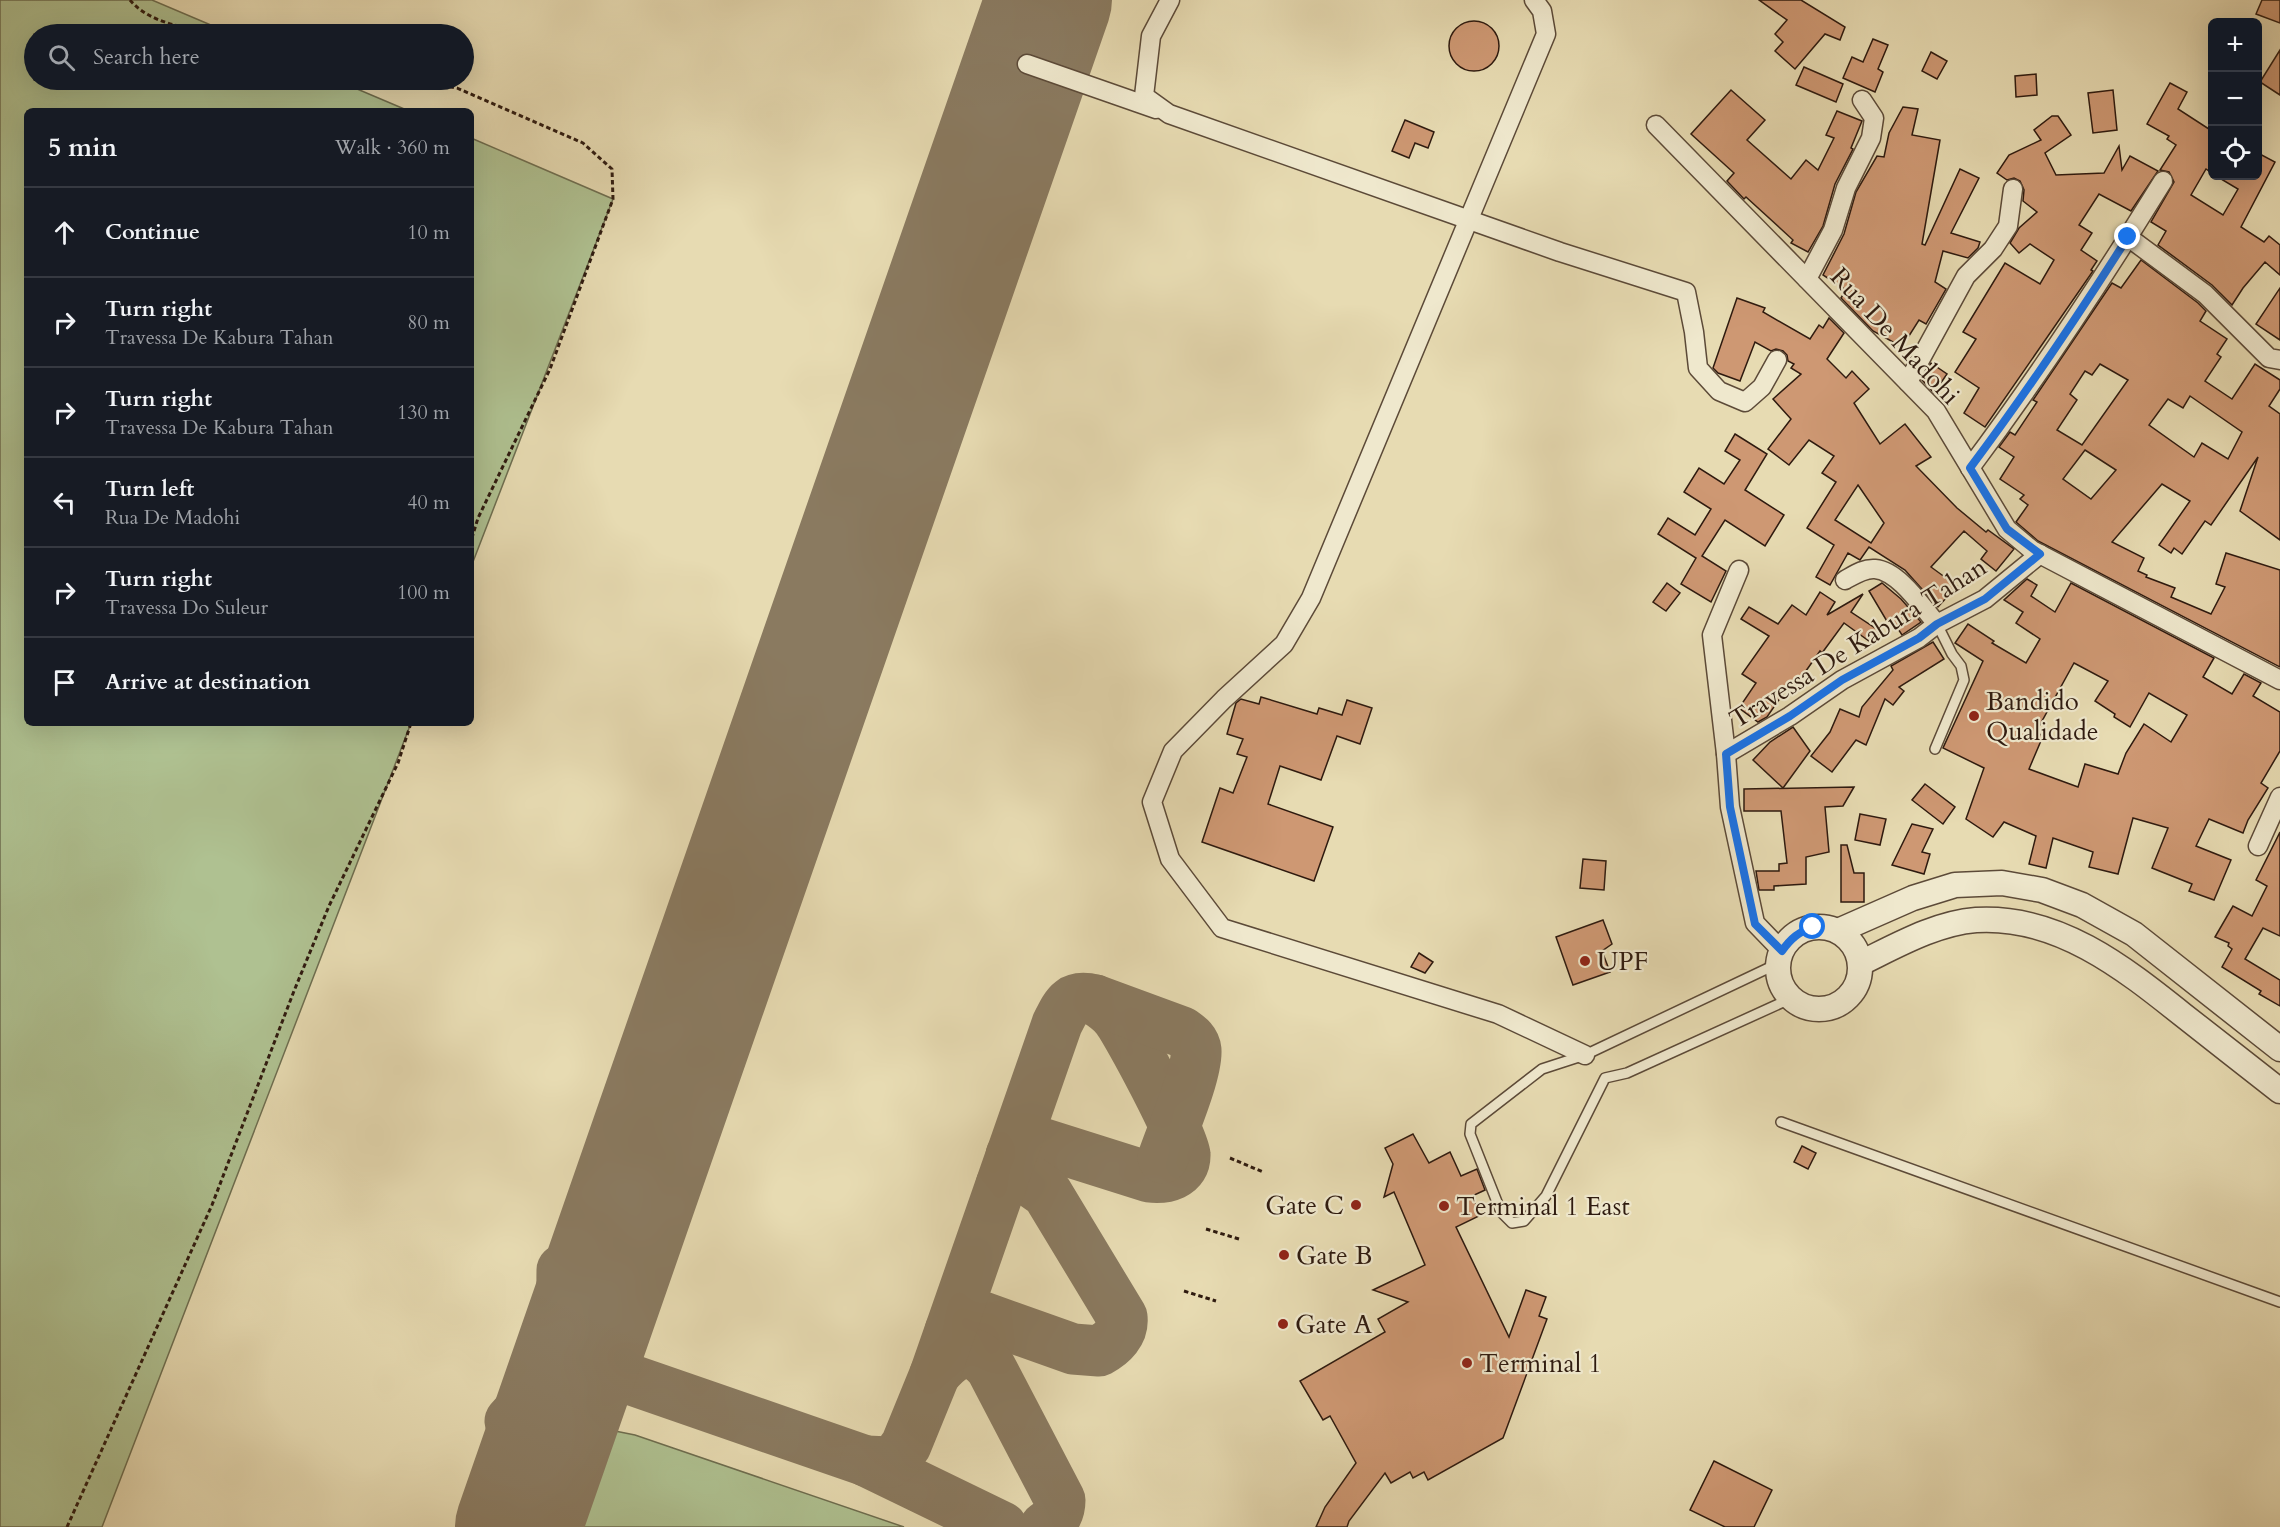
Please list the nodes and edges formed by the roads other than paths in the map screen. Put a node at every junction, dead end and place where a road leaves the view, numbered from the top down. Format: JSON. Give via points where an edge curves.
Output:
{"nodes":[{"id":1,"x":1170,"y":0,"type":"edge"},
{"id":2,"x":1534,"y":0,"type":"edge"},
{"id":3,"x":1027,"y":64,"type":"dead end"},
{"id":4,"x":1862,"y":100,"type":"dead end"},
{"id":5,"x":1169,"y":114,"type":"junction"},
{"id":6,"x":1656,"y":125,"type":"dead end"},
{"id":7,"x":2163,"y":181,"type":"dead end"},
{"id":8,"x":2013,"y":189,"type":"dead end"},
{"id":9,"x":1469,"y":221,"type":"junction"},
{"id":10,"x":2128,"y":237,"type":"junction"},
{"id":11,"x":1806,"y":279,"type":"junction"},
{"id":12,"x":1777,"y":360,"type":"dead end"},
{"id":13,"x":2280,"y":360,"type":"edge"},
{"id":14,"x":1908,"y":382,"type":"junction"},
{"id":15,"x":1970,"y":468,"type":"junction"},
{"id":16,"x":2040,"y":554,"type":"junction"},
{"id":17,"x":1739,"y":570,"type":"dead end"},
{"id":18,"x":1845,"y":580,"type":"dead end"},
{"id":19,"x":1937,"y":624,"type":"junction"},
{"id":20,"x":2280,"y":680,"type":"edge"},
{"id":21,"x":1935,"y":749,"type":"dead end"},
{"id":22,"x":1726,"y":754,"type":"junction"},
{"id":23,"x":2280,"y":797,"type":"edge"},
{"id":24,"x":2258,"y":846,"type":"dead end"},
{"id":25,"x":1839,"y":932,"type":"junction"},
{"id":26,"x":1781,"y":957,"type":"junction"},
{"id":27,"x":1861,"y":963,"type":"junction"},
{"id":28,"x":1792,"y":998,"type":"junction"},
{"id":29,"x":2280,"y":1049,"type":"edge"},
{"id":30,"x":1585,"y":1055,"type":"junction"},
{"id":31,"x":2280,"y":1091,"type":"edge"},
{"id":32,"x":1781,"y":1122,"type":"dead end"},
{"id":33,"x":2280,"y":1302,"type":"edge"}],
"edges":[{"from":1,"to":5,"type":"street","via":[[1151,36],[1144,96]]},
{"from":2,"to":9,"type":"street","via":[[1542,11],[1546,34]]},
{"from":3,"to":5,"type":"street"},
{"from":4,"to":11,"type":"street","via":[[1874,118],[1871,138],[1846,188],[1833,230]]},
{"from":5,"to":9,"type":"street"},
{"from":6,"to":11,"type":"street","name":"Rua De Madohi"},
{"from":7,"to":10,"type":"street"},
{"from":8,"to":14,"type":"street","via":[[2008,225],[1993,249],[1966,276]]},
{"from":9,"to":12,"type":"street","via":[[1686,292],[1698,368],[1719,391],[1745,402],[1762,387]]},
{"from":9,"to":30,"type":"street","via":[[1311,598],[1284,644],[1173,751],[1152,802],[1170,859],[1222,928],[1498,1014]]},
{"from":10,"to":13,"type":"street","via":[[2205,294],[2269,358]]},
{"from":10,"to":15,"type":"street"},
{"from":11,"to":14,"type":"street","name":"Rua De Madohi"},
{"from":14,"to":15,"type":"street","name":"Rua De Madohi","via":[[1936,411]]},
{"from":15,"to":16,"type":"street","name":"Rua De Madohi","via":[[2007,529]]},
{"from":16,"to":19,"type":"street","name":"Travessa De Kabura Tahan","via":[[1985,599]]},
{"from":16,"to":20,"type":"street","name":"Rua De Madohi"},
{"from":17,"to":22,"type":"street","via":[[1712,635]]},
{"from":18,"to":19,"type":"street","via":[[1863,570],[1890,574]]},
{"from":19,"to":21,"type":"lane","via":[[1961,666],[1964,680]]},
{"from":19,"to":22,"type":"street","name":"Travessa De Kabura Tahan"},
{"from":22,"to":26,"type":"street","name":"Travessa De Kabura Tahan","via":[[1730,807],[1755,924]]},
{"from":23,"to":24,"type":"street"},
{"from":25,"to":26,"type":"street","via":[[1826,927],[1807,930],[1790,940]]},
{"from":25,"to":27,"type":"street","via":[[1850,940]]},
{"from":25,"to":29,"type":"street","via":[[1913,898],[1955,885],[2002,883],[2042,890],[2082,905],[2134,934]]},
{"from":26,"to":28,"type":"street","via":[[1779,976]]},
{"from":26,"to":30,"type":"lane"},
{"from":27,"to":28,"type":"street","via":[[1850,995],[1837,1005],[1821,1009]]},
{"from":27,"to":31,"type":"street","via":[[1935,929],[1974,920],[2009,920],[2043,929],[2071,938],[2132,974]]},
{"from":28,"to":30,"type":"lane","via":[[1627,1073],[1605,1078],[1546,1196],[1524,1221],[1512,1223],[1502,1212],[1470,1134],[1471,1125],[1542,1069]]},
{"from":32,"to":33,"type":"lane"}]}
